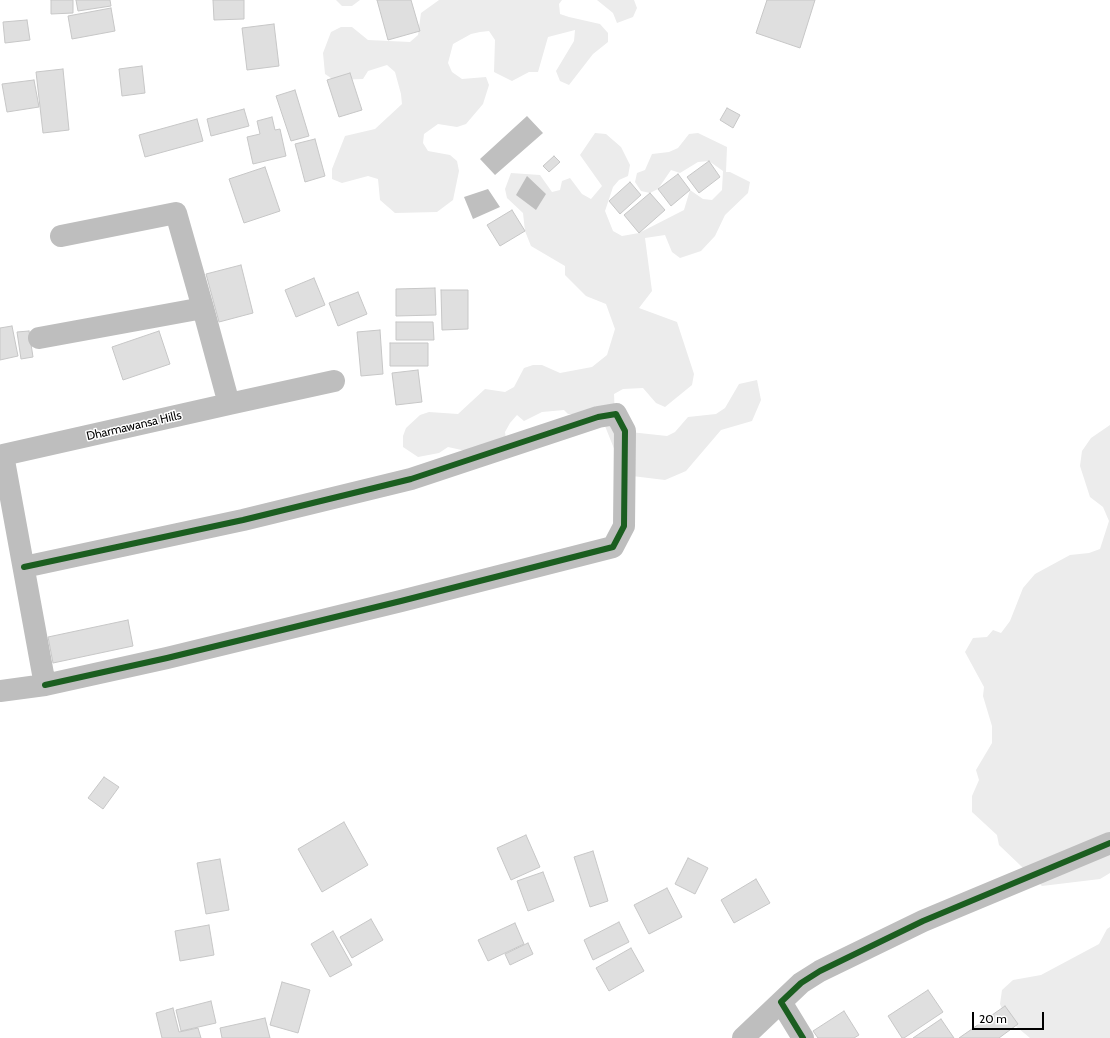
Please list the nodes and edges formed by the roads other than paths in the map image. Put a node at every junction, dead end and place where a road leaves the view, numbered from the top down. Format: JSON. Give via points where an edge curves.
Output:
{"nodes":[{"id":1,"x":61,"y":236,"type":"dead end"},
{"id":2,"x":203,"y":308,"type":"junction"},
{"id":3,"x":39,"y":338,"type":"dead end"},
{"id":4,"x":334,"y":381,"type":"dead end"},
{"id":5,"x":229,"y":404,"type":"junction"},
{"id":6,"x":24,"y":567,"type":"junction"},
{"id":7,"x":45,"y":685,"type":"junction"},
{"id":8,"x":0,"y":691,"type":"edge"},
{"id":9,"x":1110,"y":843,"type":"edge"},
{"id":10,"x":782,"y":1002,"type":"junction"},
{"id":11,"x":743,"y":1038,"type":"edge"},
{"id":12,"x":802,"y":1038,"type":"edge"}],
"edges":[{"from":1,"to":2,"type":"street","via":[[176,213]]},
{"from":2,"to":3,"type":"street"},
{"from":2,"to":5,"type":"street"},
{"from":4,"to":5,"type":"street"},
{"from":5,"to":6,"type":"street","name":"Dharmawansa Hills","via":[[3,455]]},
{"from":6,"to":7,"type":"street","name":"Dharmawansa Hills"},
{"from":6,"to":7,"type":"street","via":[[243,520],[411,479],[598,417],[616,414],[625,430],[624,526],[613,547],[394,603]]},
{"from":7,"to":8,"type":"street"},
{"from":9,"to":10,"type":"street","via":[[894,935],[820,971],[801,983]]},
{"from":10,"to":11,"type":"street"},
{"from":10,"to":12,"type":"street"}]}
